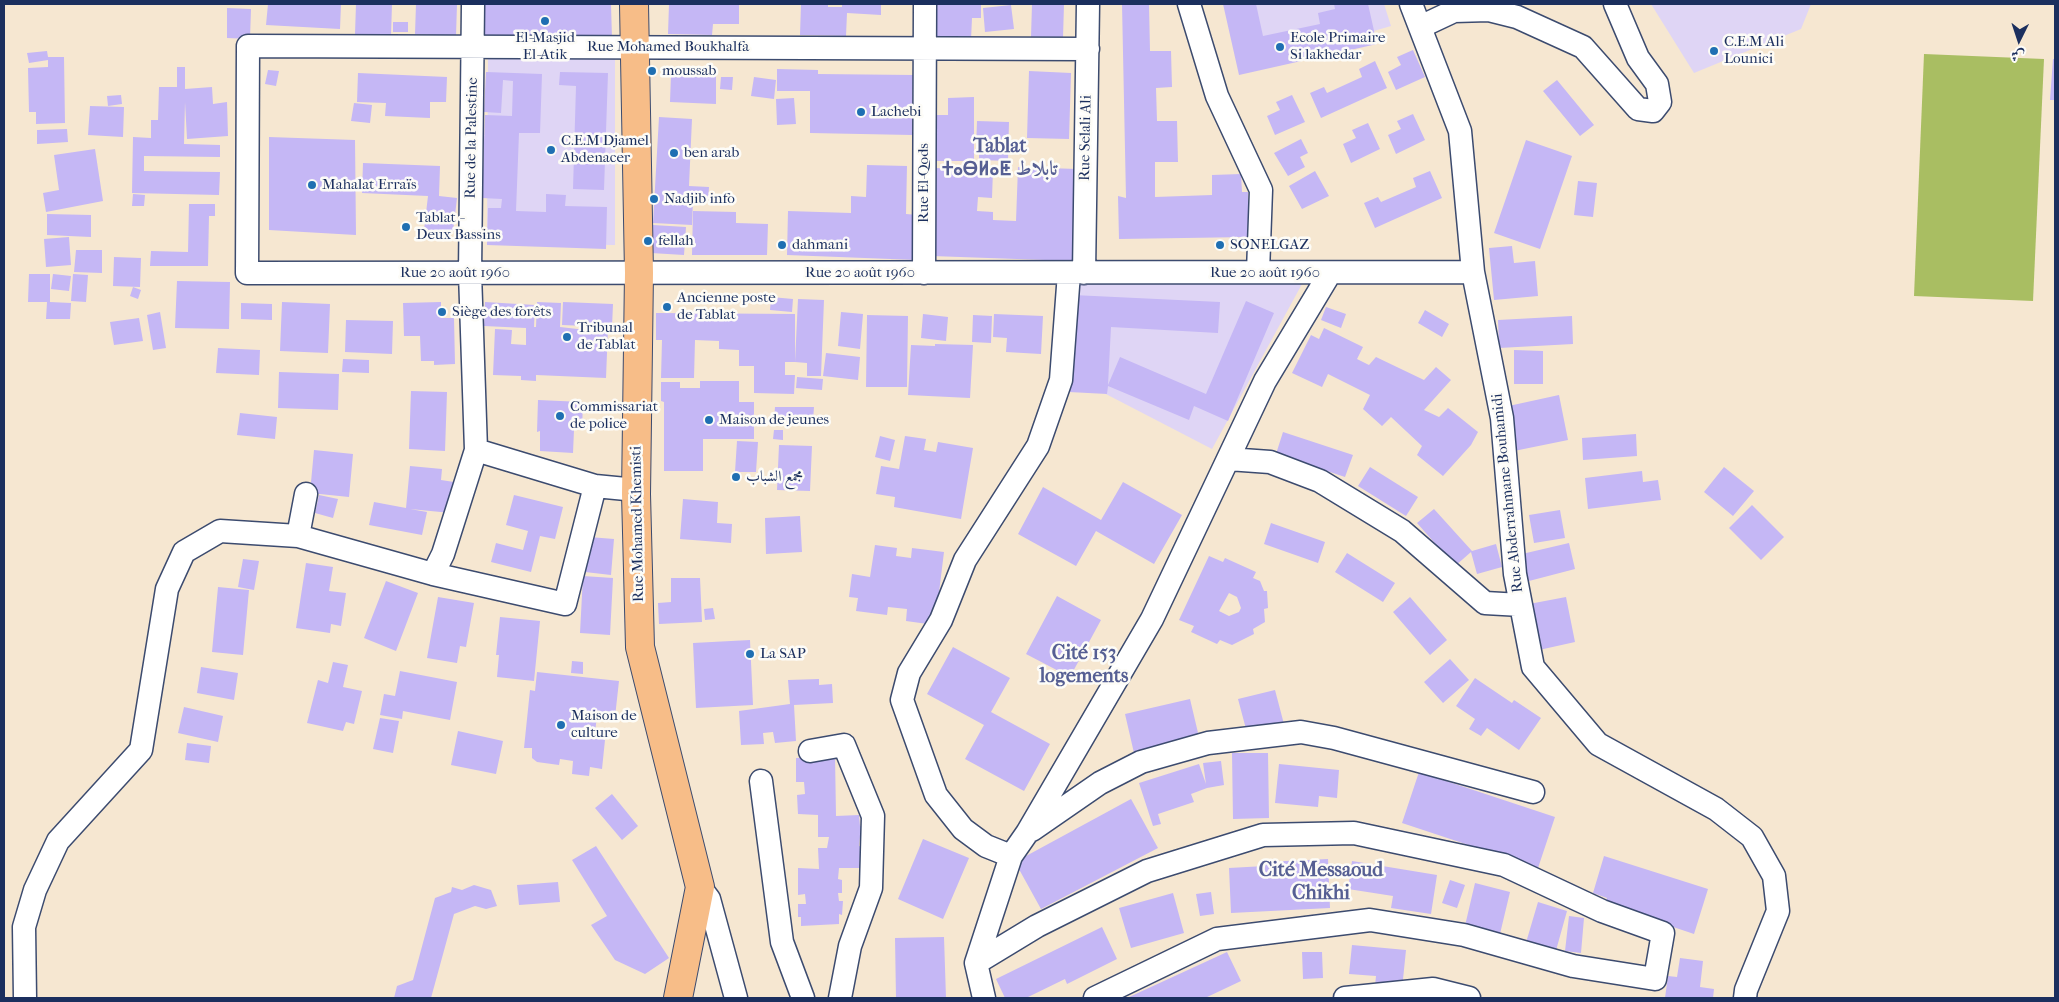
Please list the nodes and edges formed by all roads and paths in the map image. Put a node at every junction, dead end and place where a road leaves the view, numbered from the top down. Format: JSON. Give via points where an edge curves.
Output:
{"nodes":[{"id":1,"x":473,"y":4,"type":"edge"},
{"id":2,"x":634,"y":4,"type":"edge"},
{"id":3,"x":925,"y":4,"type":"edge"},
{"id":4,"x":1088,"y":4,"type":"edge"},
{"id":5,"x":1189,"y":4,"type":"edge"},
{"id":6,"x":1411,"y":4,"type":"edge"},
{"id":7,"x":1615,"y":4,"type":"edge"},
{"id":8,"x":1420,"y":27,"type":"junction"},
{"id":9,"x":634,"y":46,"type":"junction"},
{"id":10,"x":474,"y":47,"type":"junction"},
{"id":11,"x":925,"y":47,"type":"junction"},
{"id":12,"x":1088,"y":49,"type":"junction"},
{"id":13,"x":1258,"y":272,"type":"junction"},
{"id":14,"x":1473,"y":272,"type":"junction"},
{"id":15,"x":247,"y":273,"type":"joint"},
{"id":16,"x":470,"y":273,"type":"junction"},
{"id":17,"x":639,"y":273,"type":"junction"},
{"id":18,"x":924,"y":273,"type":"junction"},
{"id":19,"x":1076,"y":273,"type":"junction"},
{"id":20,"x":1330,"y":273,"type":"junction"},
{"id":21,"x":476,"y":450,"type":"junction"},
{"id":22,"x":1228,"y":459,"type":"junction"},
{"id":23,"x":595,"y":486,"type":"junction"},
{"id":24,"x":306,"y":494,"type":"dead end"},
{"id":25,"x":636,"y":494,"type":"junction"},
{"id":26,"x":298,"y":536,"type":"junction"},
{"id":27,"x":433,"y":574,"type":"junction"},
{"id":28,"x":1521,"y":605,"type":"junction"},
{"id":29,"x":810,"y":750,"type":"dead end"},
{"id":30,"x":761,"y":782,"type":"dead end"},
{"id":31,"x":1533,"y":792,"type":"dead end"},
{"id":32,"x":1027,"y":833,"type":"junction"},
{"id":33,"x":1011,"y":856,"type":"junction"},
{"id":34,"x":700,"y":887,"type":"junction"},
{"id":35,"x":976,"y":963,"type":"junction"},
{"id":36,"x":1652,"y":988,"type":"edge"},
{"id":37,"x":24,"y":998,"type":"edge"},
{"id":38,"x":678,"y":998,"type":"edge"},
{"id":39,"x":736,"y":998,"type":"edge"},
{"id":40,"x":803,"y":998,"type":"edge"},
{"id":41,"x":840,"y":998,"type":"edge"},
{"id":42,"x":984,"y":998,"type":"edge"},
{"id":43,"x":1095,"y":998,"type":"edge"},
{"id":44,"x":1345,"y":998,"type":"edge"},
{"id":45,"x":1469,"y":998,"type":"edge"},
{"id":46,"x":1745,"y":998,"type":"edge"}],
"edges":[{"from":1,"to":10,"type":"street","name":"Rue de la Palestine"},
{"from":2,"to":9,"type":"main road","name":"Rue Mohamed Khemisti"},
{"from":3,"to":11,"type":"street","name":"Rue El-Qods"},
{"from":4,"to":12,"type":"street","name":"Rue Selali Ali"},
{"from":5,"to":13,"type":"street","via":[[1218,96],[1260,190]]},
{"from":6,"to":8,"type":"street","name":"Rue Abderrahmane Bouhamidi"},
{"from":7,"to":8,"type":"street","via":[[1638,58],[1657,84],[1660,102],[1653,111],[1638,109],[1583,47],[1517,17],[1489,10],[1454,11]]},
{"from":8,"to":14,"type":"street","name":"Rue Abderrahmane Bouhamidi","via":[[1460,131]]},
{"from":9,"to":10,"type":"street","name":"Rue Mohamed Boukhalfa"},
{"from":9,"to":11,"type":"street","name":"Rue Mohamed Boukhalfa"},
{"from":9,"to":17,"type":"main road","name":"Rue Mohamed Khemisti"},
{"from":10,"to":15,"type":"street","name":"Rue Mohamed Boukhalfa","via":[[248,46]]},
{"from":10,"to":16,"type":"street","name":"Rue de la Palestine"},
{"from":11,"to":12,"type":"street","name":"Rue Mohamed Boukhalfa"},
{"from":11,"to":18,"type":"street","name":"Rue El-Qods"},
{"from":12,"to":19,"type":"street","name":"Rue Selali Ali"},
{"from":13,"to":19,"type":"street","name":"Rue 20 août 1960"},
{"from":13,"to":20,"type":"street","name":"Rue 20 août 1960"},
{"from":14,"to":20,"type":"street","name":"Rue 20 août 1960"},
{"from":14,"to":28,"type":"street","name":"Rue Abderrahmane Bouhamidi","via":[[1502,418],[1514,574]]},
{"from":15,"to":16,"type":"street","name":"Rue 20 août 1960"},
{"from":16,"to":17,"type":"street","name":"Rue 20 août 1960"},
{"from":16,"to":21,"type":"street","name":"Rue de la Palestine"},
{"from":17,"to":18,"type":"street","name":"Rue 20 août 1960"},
{"from":17,"to":25,"type":"main road","name":"Rue Mohamed Khemisti"},
{"from":18,"to":19,"type":"street","name":"Rue 20 août 1960"},
{"from":19,"to":33,"type":"street","name":"Rue Selali Ali","via":[[1061,380],[1038,446],[965,560],[941,620],[909,673],[902,700],[936,795],[963,829],[986,846]]},
{"from":20,"to":22,"type":"street","via":[[1265,381]]},
{"from":21,"to":23,"type":"street"},
{"from":21,"to":27,"type":"street","name":"Rue de la Palestine","via":[[443,554]]},
{"from":22,"to":28,"type":"street","via":[[1270,462],[1320,481],[1402,531],[1485,603]]},
{"from":22,"to":32,"type":"street","via":[[1152,619]]},
{"from":23,"to":25,"type":"street","via":[[626,489]]},
{"from":23,"to":27,"type":"street","via":[[565,604]]},
{"from":24,"to":26,"type":"street"},
{"from":25,"to":34,"type":"main road","name":"Rue Mohamed Khemisti","via":[[640,647]]},
{"from":26,"to":27,"type":"street"},
{"from":26,"to":37,"type":"street","via":[[220,531],[184,552],[168,589],[141,750],[58,841],[35,890],[24,928]]},
{"from":28,"to":46,"type":"street","name":"Rue Abderrahmane Bouhamidi","via":[[1533,668],[1598,744],[1716,809],[1752,837],[1774,876],[1778,911]]},
{"from":29,"to":41,"type":"street","via":[[844,745],[873,816],[872,888],[850,946]]},
{"from":30,"to":40,"type":"street","via":[[782,942]]},
{"from":31,"to":32,"type":"street","via":[[1301,732],[1208,743],[1141,762],[1100,783]]},
{"from":32,"to":33,"type":"street"},
{"from":33,"to":35,"type":"street"},
{"from":34,"to":38,"type":"main road"},
{"from":34,"to":39,"type":"street","via":[[709,899]]},
{"from":35,"to":36,"type":"street","via":[[1036,926],[1147,871],[1263,835],[1354,833],[1504,865],[1602,911],[1663,933]]},
{"from":35,"to":42,"type":"street"},
{"from":36,"to":43,"type":"street","via":[[1464,936],[1370,920],[1217,939]]},
{"from":44,"to":45,"type":"street","via":[[1433,989]]}]}
